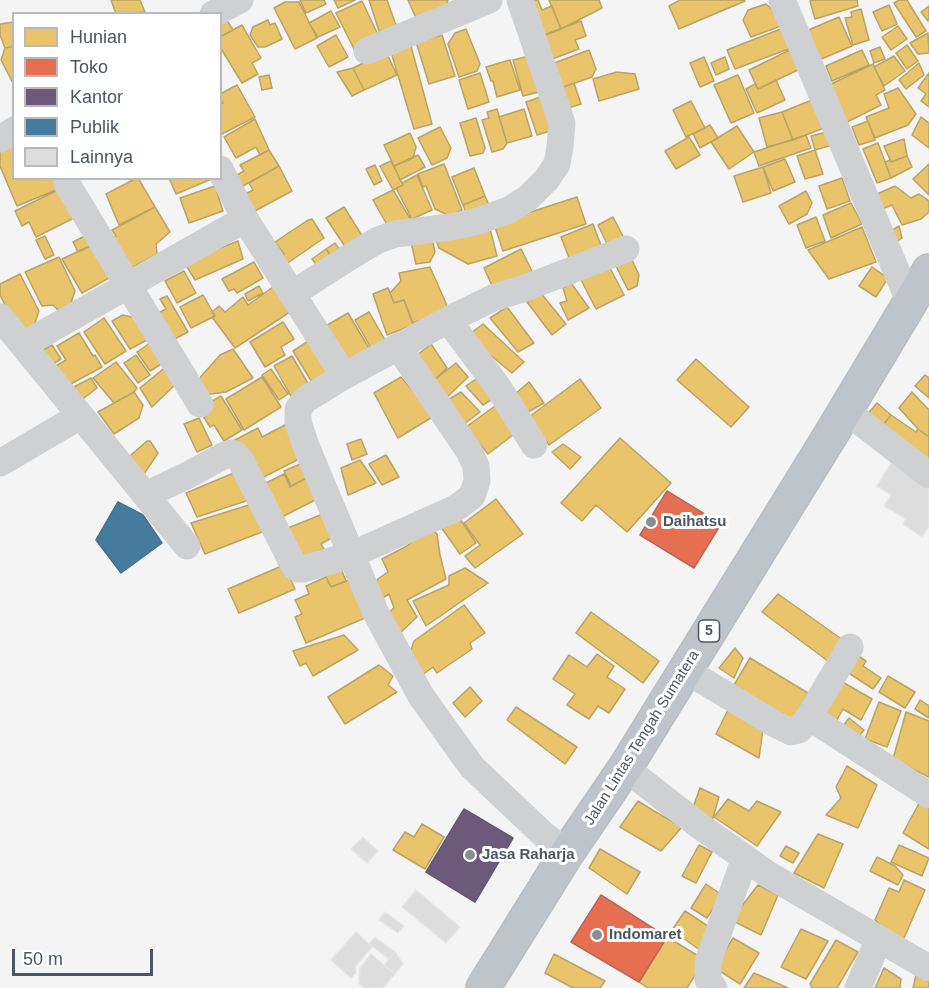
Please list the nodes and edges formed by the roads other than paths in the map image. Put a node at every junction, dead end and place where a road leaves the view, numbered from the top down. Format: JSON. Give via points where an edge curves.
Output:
{"nodes":[{"id":1,"x":240,"y":0,"type":"edge"},
{"id":2,"x":489,"y":0,"type":"edge"},
{"id":3,"x":520,"y":0,"type":"edge"},
{"id":4,"x":782,"y":0,"type":"edge"},
{"id":5,"x":217,"y":12,"type":"edge"},
{"id":6,"x":367,"y":51,"type":"dead end"},
{"id":7,"x":222,"y":173,"type":"edge"},
{"id":8,"x":67,"y":184,"type":"dead end"},
{"id":9,"x":245,"y":219,"type":"junction"},
{"id":10,"x":626,"y":249,"type":"dead end"},
{"id":11,"x":929,"y":271,"type":"edge"},
{"id":12,"x":127,"y":285,"type":"junction"},
{"id":13,"x":292,"y":294,"type":"junction"},
{"id":14,"x":910,"y":303,"type":"junction"},
{"id":15,"x":0,"y":317,"type":"edge"},
{"id":16,"x":448,"y":320,"type":"junction"},
{"id":17,"x":23,"y":345,"type":"junction"},
{"id":18,"x":399,"y":348,"type":"junction"},
{"id":19,"x":344,"y":376,"type":"junction"},
{"id":20,"x":200,"y":404,"type":"dead end"},
{"id":21,"x":845,"y":410,"type":"junction"},
{"id":22,"x":80,"y":416,"type":"junction"},
{"id":23,"x":534,"y":445,"type":"dead end"},
{"id":24,"x":0,"y":463,"type":"edge"},
{"id":25,"x":929,"y":475,"type":"edge"},
{"id":26,"x":146,"y":495,"type":"junction"},
{"id":27,"x":187,"y":546,"type":"dead end"},
{"id":28,"x":351,"y":555,"type":"junction"},
{"id":29,"x":850,"y":646,"type":"dead end"},
{"id":30,"x":685,"y":670,"type":"junction"},
{"id":31,"x":809,"y":717,"type":"junction"},
{"id":32,"x":625,"y":768,"type":"junction"},
{"id":33,"x":929,"y":795,"type":"edge"},
{"id":34,"x":567,"y":853,"type":"junction"},
{"id":35,"x":745,"y":858,"type":"junction"},
{"id":36,"x":879,"y":939,"type":"junction"},
{"id":37,"x":929,"y":968,"type":"edge"},
{"id":38,"x":483,"y":988,"type":"edge"},
{"id":39,"x":714,"y":988,"type":"edge"},
{"id":40,"x":858,"y":988,"type":"edge"}],
"edges":[{"from":1,"to":5,"type":"street"},
{"from":2,"to":6,"type":"street"},
{"from":3,"to":13,"type":"street","via":[[562,123],[557,164],[546,180],[509,210],[475,222],[378,240]]},
{"from":4,"to":14,"type":"street"},
{"from":7,"to":9,"type":"street"},
{"from":8,"to":12,"type":"street"},
{"from":9,"to":12,"type":"street"},
{"from":9,"to":13,"type":"street"},
{"from":10,"to":16,"type":"street","via":[[494,298]]},
{"from":11,"to":14,"type":"highway","name":"Jalan Lintas Tengah Sumatera","number":"5"},
{"from":12,"to":17,"type":"street"},
{"from":12,"to":20,"type":"street"},
{"from":13,"to":19,"type":"street"},
{"from":14,"to":21,"type":"highway","name":"Jalan Lintas Tengah Sumatera","number":"5"},
{"from":15,"to":17,"type":"street"},
{"from":16,"to":18,"type":"street"},
{"from":16,"to":23,"type":"street","via":[[498,387]]},
{"from":17,"to":22,"type":"street"},
{"from":18,"to":19,"type":"street"},
{"from":18,"to":28,"type":"street","via":[[469,451],[477,481],[472,496],[456,508]]},
{"from":19,"to":28,"type":"street","via":[[305,400],[298,409],[298,422]]},
{"from":21,"to":25,"type":"street"},
{"from":21,"to":30,"type":"highway","name":"Jalan Lintas Tengah Sumatera","number":"5"},
{"from":22,"to":24,"type":"street"},
{"from":22,"to":26,"type":"street"},
{"from":26,"to":27,"type":"street"},
{"from":26,"to":28,"type":"street","via":[[231,453],[241,460],[294,566],[306,568]]},
{"from":28,"to":34,"type":"street","via":[[375,611],[440,724],[472,767]]},
{"from":29,"to":31,"type":"street"},
{"from":30,"to":31,"type":"street","via":[[791,732],[799,730]]},
{"from":30,"to":32,"type":"highway","name":"Jalan Lintas Tengah Sumatera","number":"5"},
{"from":31,"to":33,"type":"street"},
{"from":32,"to":34,"type":"highway","name":"Jalan Lintas Tengah Sumatera","number":"5"},
{"from":32,"to":35,"type":"street"},
{"from":34,"to":38,"type":"highway","name":"Jalan Lintas Tengah Sumatera","number":"5"},
{"from":35,"to":36,"type":"street"},
{"from":35,"to":39,"type":"street","via":[[708,962],[708,980]]},
{"from":36,"to":37,"type":"street"},
{"from":36,"to":40,"type":"street"}]}
